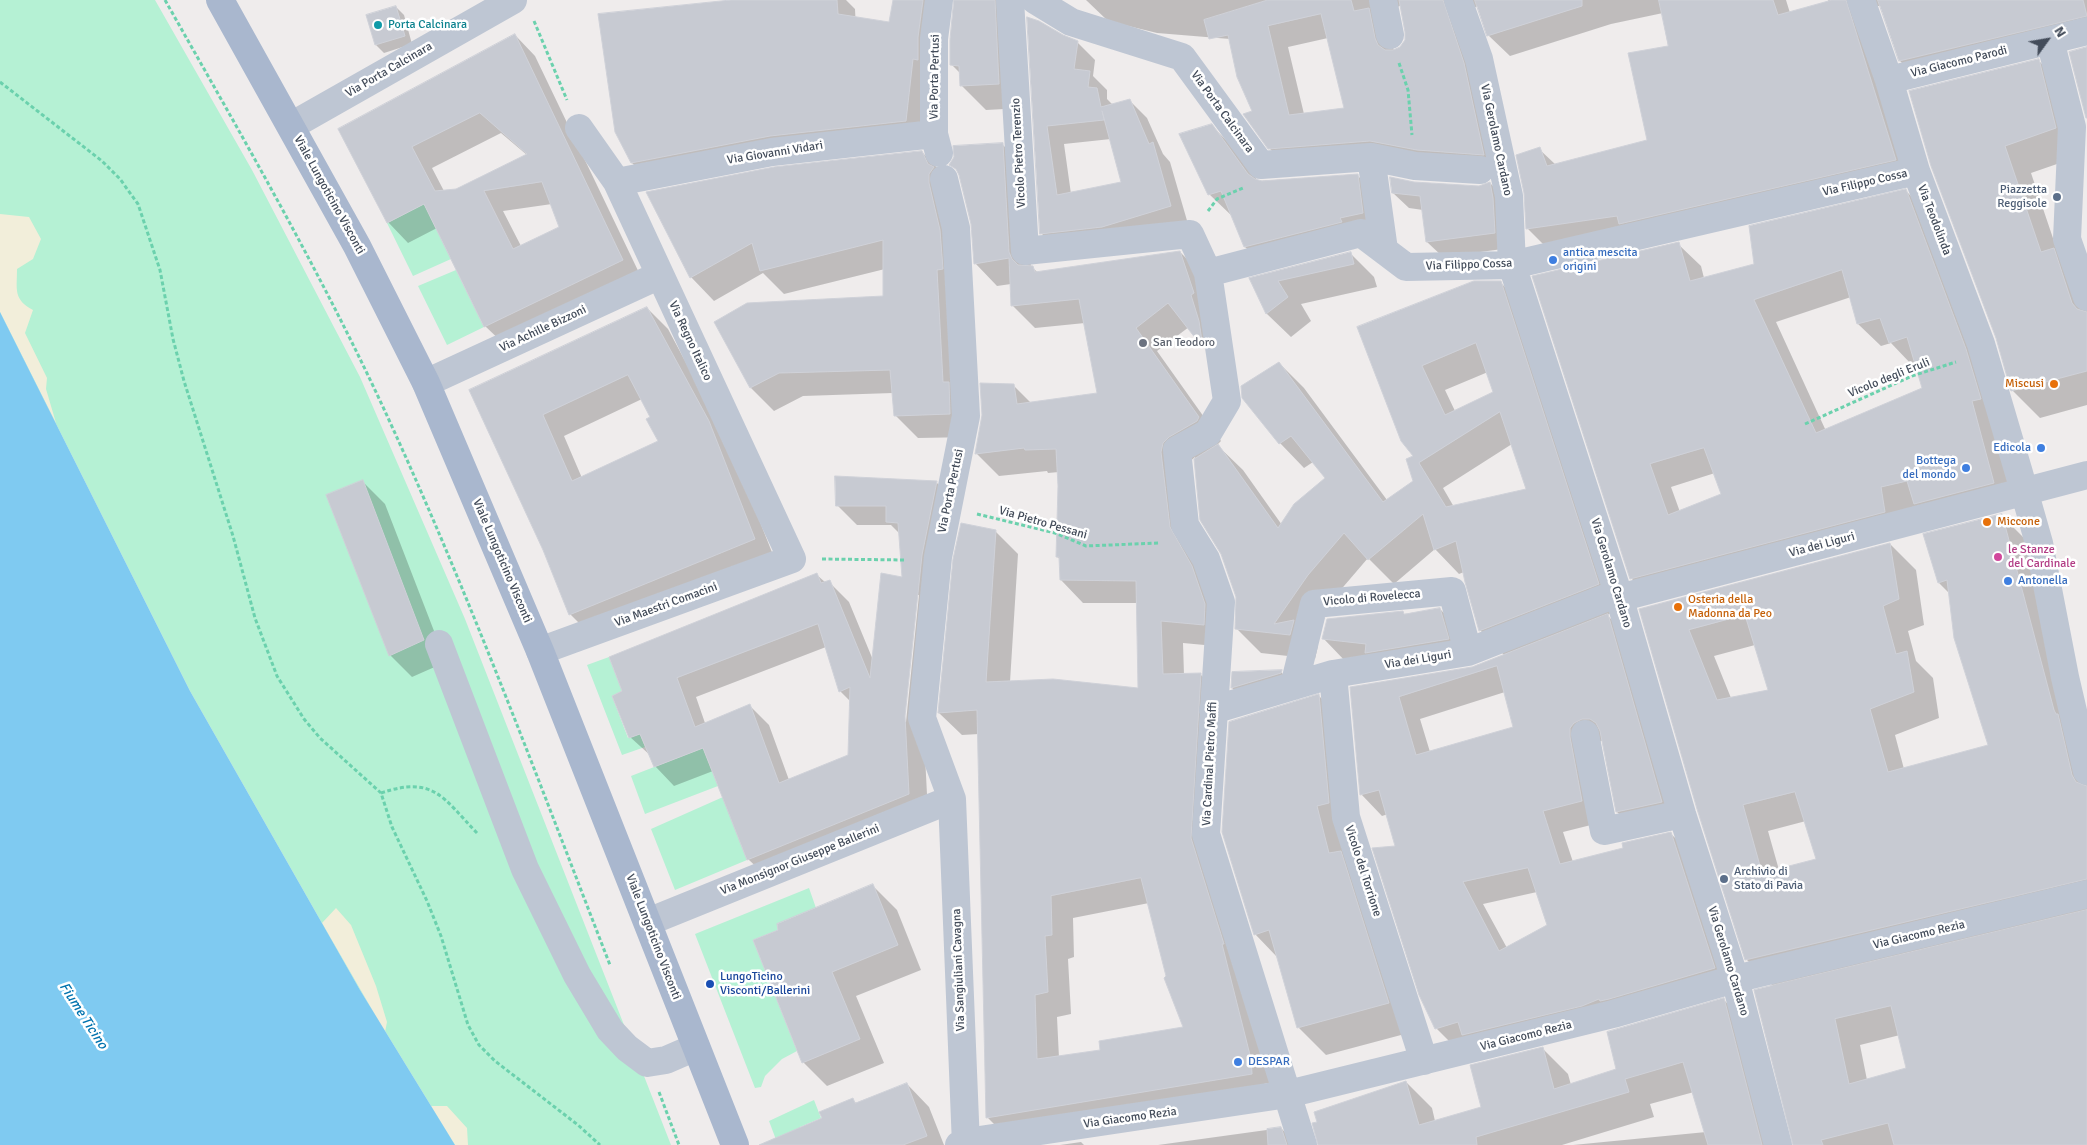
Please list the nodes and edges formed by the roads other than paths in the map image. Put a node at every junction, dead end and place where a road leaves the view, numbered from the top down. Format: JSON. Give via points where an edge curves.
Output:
{"nodes":[{"id":1,"x":220,"y":0,"type":"edge"},
{"id":2,"x":513,"y":0,"type":"edge"},
{"id":3,"x":939,"y":0,"type":"edge"},
{"id":4,"x":1010,"y":0,"type":"edge"},
{"id":5,"x":1034,"y":0,"type":"edge"},
{"id":6,"x":1383,"y":0,"type":"edge"},
{"id":7,"x":1458,"y":0,"type":"edge"},
{"id":8,"x":1861,"y":0,"type":"edge"},
{"id":9,"x":2087,"y":31,"type":"edge"},
{"id":10,"x":1390,"y":35,"type":"road end"},
{"id":11,"x":2050,"y":40,"type":"junction"},
{"id":12,"x":1889,"y":80,"type":"junction"},
{"id":13,"x":291,"y":126,"type":"junction"},
{"id":14,"x":579,"y":128,"type":"road end"},
{"id":15,"x":939,"y":155,"type":"junction"},
{"id":16,"x":1370,"y":157,"type":"junction"},
{"id":17,"x":1480,"y":170,"type":"dead end"},
{"id":18,"x":1916,"y":171,"type":"junction"},
{"id":19,"x":617,"y":182,"type":"junction"},
{"id":20,"x":1384,"y":250,"type":"junction"},
{"id":21,"x":1512,"y":265,"type":"junction"},
{"id":22,"x":1208,"y":272,"type":"junction"},
{"id":23,"x":660,"y":275,"type":"junction"},
{"id":24,"x":2087,"y":297,"type":"edge"},
{"id":25,"x":426,"y":384,"type":"junction"},
{"id":26,"x":2087,"y":475,"type":"edge"},
{"id":27,"x":2024,"y":492,"type":"junction"},
{"id":28,"x":792,"y":559,"type":"joint"},
{"id":29,"x":1619,"y":596,"type":"junction"},
{"id":30,"x":438,"y":644,"type":"dead end"},
{"id":31,"x":540,"y":651,"type":"junction"},
{"id":32,"x":1468,"y":652,"type":"junction"},
{"id":33,"x":1333,"y":674,"type":"junction"},
{"id":34,"x":1294,"y":686,"type":"junction"},
{"id":35,"x":1213,"y":710,"type":"junction"},
{"id":36,"x":1585,"y":734,"type":"dead end"},
{"id":37,"x":2087,"y":771,"type":"edge"},
{"id":38,"x":952,"y":798,"type":"junction"},
{"id":39,"x":1682,"y":814,"type":"junction"},
{"id":40,"x":2087,"y":894,"type":"edge"},
{"id":41,"x":648,"y":922,"type":"junction"},
{"id":42,"x":1735,"y":979,"type":"junction"},
{"id":43,"x":696,"y":1047,"type":"junction"},
{"id":44,"x":1424,"y":1061,"type":"junction"},
{"id":45,"x":1288,"y":1094,"type":"junction"},
{"id":46,"x":964,"y":1144,"type":"edge"},
{"id":47,"x":735,"y":1145,"type":"edge"},
{"id":48,"x":1303,"y":1145,"type":"edge"},
{"id":49,"x":1778,"y":1145,"type":"edge"}],
"edges":[{"from":1,"to":13,"type":"main road","name":"Viale Lungoticino Visconti"},
{"from":2,"to":13,"type":"street","name":"Via Porta Calcinara"},
{"from":3,"to":15,"type":"street","name":"Via Porta Pertusi","via":[[934,39]]},
{"from":4,"to":22,"type":"street","name":"Vicolo Pietro Terenzio","via":[[1025,251],[1190,234]]},
{"from":5,"to":16,"type":"street","name":"Via Porta Calcinara","via":[[1072,22],[1182,57],[1261,165]]},
{"from":6,"to":10,"type":"street"},
{"from":7,"to":21,"type":"street","name":"Via Gerolamo Cardano","via":[[1479,59],[1509,196]]},
{"from":8,"to":12,"type":"street","name":"Via Teodolinda"},
{"from":9,"to":11,"type":"street","name":"Via Giacomo Parodi"},
{"from":11,"to":12,"type":"street","name":"Via Giacomo Parodi"},
{"from":11,"to":24,"type":"street","via":[[2072,128],[2066,239]]},
{"from":12,"to":18,"type":"street","name":"Via Teodolinda"},
{"from":13,"to":25,"type":"main road","name":"Viale Lungoticino Visconti","via":[[357,246]]},
{"from":14,"to":19,"type":"street","name":"Via Regno Italico"},
{"from":15,"to":19,"type":"street","name":"Via Giovanni Vidari","via":[[772,152]]},
{"from":15,"to":38,"type":"street","name":"Via Porta Pertusi","via":[[956,228],[966,416],[937,560],[922,718]]},
{"from":16,"to":17,"type":"street","name":"Via Porta Calcinara","via":[[1415,166]]},
{"from":16,"to":20,"type":"street"},
{"from":18,"to":21,"type":"street","name":"Via Filippo Cossa"},
{"from":18,"to":27,"type":"street","name":"Via Teodolinda","via":[[1983,354]]},
{"from":19,"to":23,"type":"street","name":"Via Regno Italico"},
{"from":20,"to":21,"type":"street","name":"Via Filippo Cossa","via":[[1406,267]]},
{"from":20,"to":22,"type":"street","name":"Via Filippo Cossa","via":[[1361,233]]},
{"from":21,"to":29,"type":"street","name":"Via Gerolamo Cardano"},
{"from":22,"to":35,"type":"street","name":"Via Cardinal Pietro Maffi","via":[[1227,401],[1208,433],[1177,450],[1185,525],[1206,559],[1221,602]]},
{"from":23,"to":25,"type":"street","name":"Via Achille Bizzoni"},
{"from":23,"to":28,"type":"street","name":"Via Regno Italico"},
{"from":25,"to":31,"type":"main road","name":"Viale Lungoticino Visconti"},
{"from":26,"to":27,"type":"street","name":"Via dei Liguri"},
{"from":27,"to":29,"type":"street","name":"Via dei Liguri"},
{"from":27,"to":37,"type":"street","name":"Via Teodolinda","via":[[2039,543]]},
{"from":28,"to":31,"type":"street","name":"Via Maestri Comacini"},
{"from":29,"to":32,"type":"street","name":"Via dei Liguri"},
{"from":29,"to":39,"type":"street","name":"Via Gerolamo Cardano"},
{"from":30,"to":43,"type":"street","via":[[525,869],[577,975],[610,1030],[626,1048],[647,1063],[666,1060]]},
{"from":31,"to":41,"type":"main road","name":"Viale Lungoticino Visconti"},
{"from":32,"to":33,"type":"street","name":"Via dei Liguri"},
{"from":32,"to":34,"type":"street","name":"Vicolo di Rovelecca","via":[[1452,591],[1314,604]]},
{"from":33,"to":34,"type":"street","name":"Via dei Liguri"},
{"from":33,"to":44,"type":"street","name":"Vicolo del Torrione","via":[[1346,817]]},
{"from":34,"to":35,"type":"street","name":"Via dei Liguri"},
{"from":35,"to":45,"type":"street","name":"Via Cardinal Pietro Maffi","via":[[1206,834]]},
{"from":36,"to":39,"type":"street","via":[[1604,831]]},
{"from":38,"to":41,"type":"street","name":"Via Monsignor Giuseppe Ballerini"},
{"from":38,"to":46,"type":"street","name":"Via Sangiuliani Cavagna"},
{"from":39,"to":42,"type":"street","name":"Via Gerolamo Cardano"},
{"from":40,"to":42,"type":"street","name":"Via Giacomo Rezia"},
{"from":41,"to":43,"type":"main road","name":"Viale Lungoticino Visconti"},
{"from":42,"to":44,"type":"street","name":"Via Giacomo Rezia","via":[[1613,1014]]},
{"from":42,"to":49,"type":"street","name":"Via Gerolamo Cardano"},
{"from":43,"to":47,"type":"main road","name":"Viale Lungoticino Visconti"},
{"from":44,"to":45,"type":"street","name":"Via Giacomo Rezia"},
{"from":45,"to":46,"type":"street","name":"Via Giacomo Rezia"},
{"from":45,"to":48,"type":"street","name":"Via Cardinal Pietro Maffi"}]}
